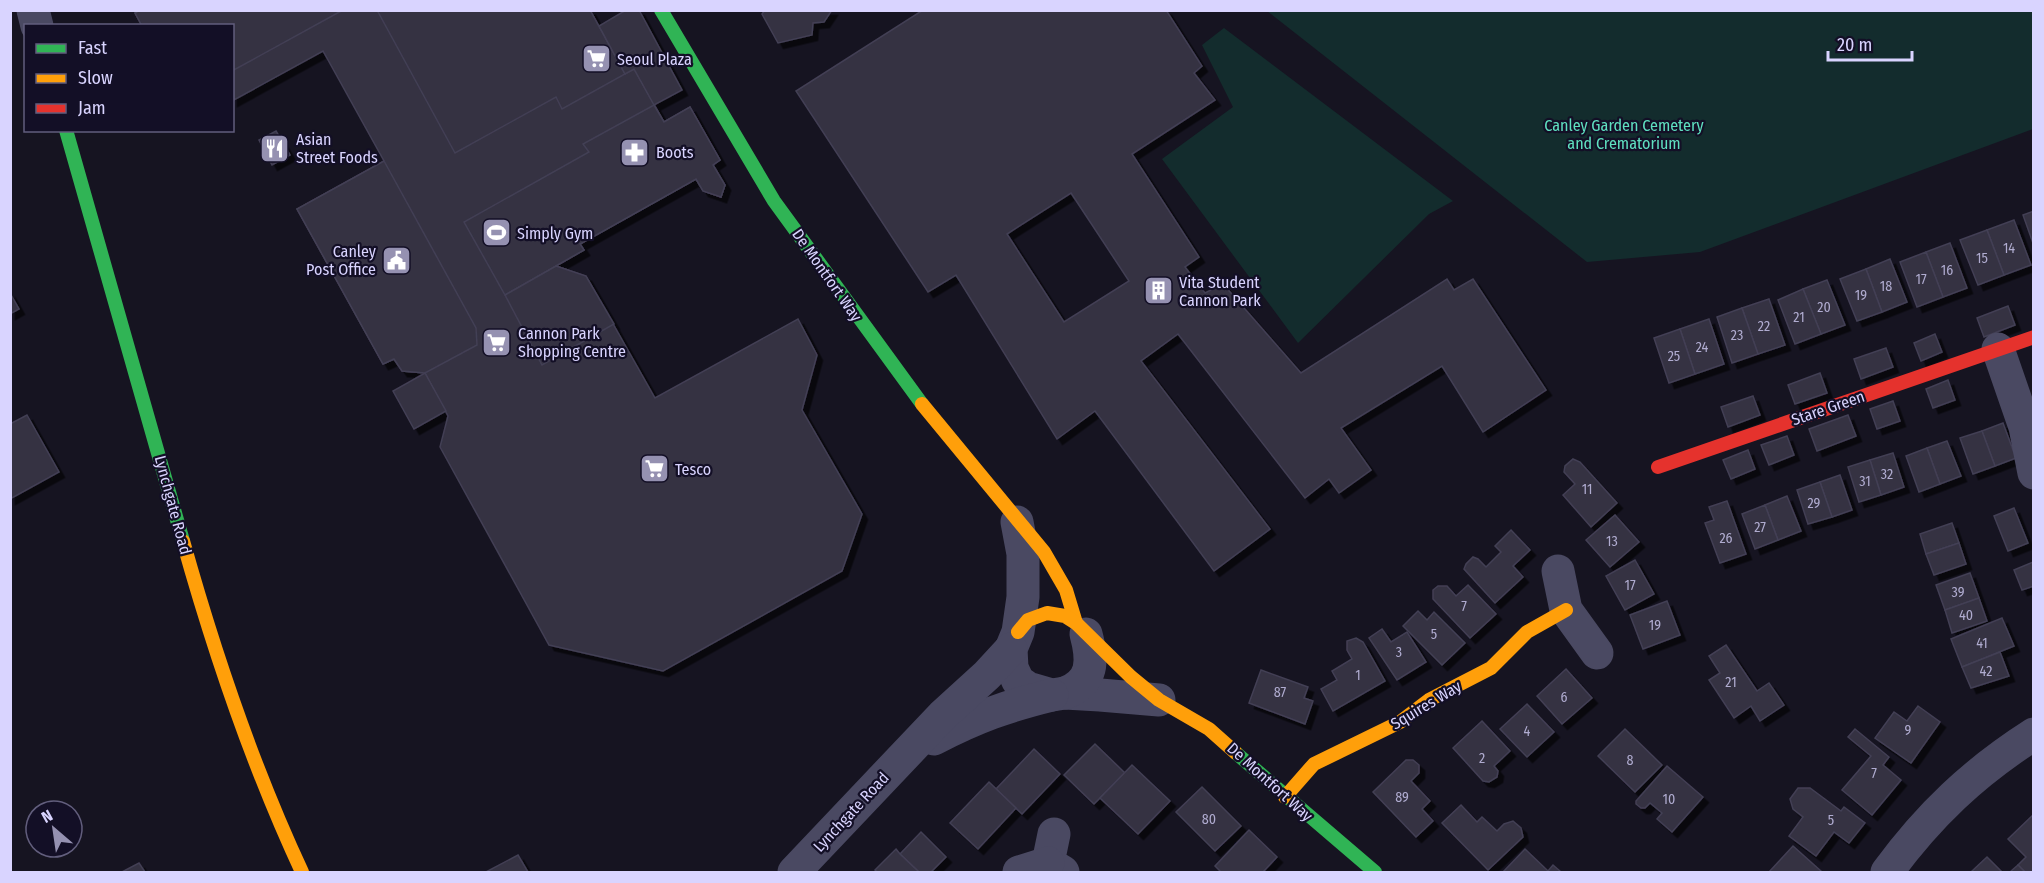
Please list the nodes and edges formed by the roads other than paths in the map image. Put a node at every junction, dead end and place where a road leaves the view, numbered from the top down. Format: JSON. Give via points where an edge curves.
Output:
{"nodes":[{"id":1,"x":661,"y":10,"type":"edge"},
{"id":2,"x":67,"y":132,"type":"edge"},
{"id":3,"x":2034,"y":337,"type":"edge"},
{"id":4,"x":1998,"y":349,"type":"junction"},
{"id":5,"x":1658,"y":466,"type":"dead end"},
{"id":6,"x":2034,"y":473,"type":"edge"},
{"id":7,"x":1017,"y":522,"type":"junction"},
{"id":8,"x":1558,"y":572,"type":"dead end"},
{"id":9,"x":1566,"y":610,"type":"junction"},
{"id":10,"x":1081,"y":629,"type":"junction"},
{"id":11,"x":1014,"y":640,"type":"junction"},
{"id":12,"x":1597,"y":653,"type":"dead end"},
{"id":13,"x":1058,"y":694,"type":"junction"},
{"id":14,"x":1159,"y":700,"type":"junction"},
{"id":15,"x":2034,"y":734,"type":"edge"},
{"id":16,"x":909,"y":752,"type":"junction"},
{"id":17,"x":1284,"y":797,"type":"junction"},
{"id":18,"x":1888,"y":872,"type":"edge"},
{"id":19,"x":302,"y":873,"type":"edge"},
{"id":20,"x":794,"y":873,"type":"edge"},
{"id":21,"x":1375,"y":873,"type":"edge"}],
"edges":[{"from":1,"to":7,"type":"street","name":"De Montfort Way","via":[[774,201],[920,402]]},
{"from":2,"to":19,"type":"street","name":"Lynchgate Road","via":[[206,623],[234,708]]},
{"from":3,"to":4,"type":"street","name":"Stare Green"},
{"from":4,"to":5,"type":"street","name":"Stare Green"},
{"from":4,"to":6,"type":"street","via":[[2025,428]]},
{"from":7,"to":10,"type":"street","name":"De Montfort Way","via":[[1044,552],[1066,590]]},
{"from":7,"to":11,"type":"street","name":"De Montfort Way","via":[[1023,597]]},
{"from":8,"to":9,"type":"street"},
{"from":9,"to":12,"type":"street"},
{"from":9,"to":17,"type":"street","name":"Squires Way","via":[[1527,632],[1491,668],[1429,700],[1400,722],[1314,764]]},
{"from":10,"to":11,"type":"street","name":"De Montfort Way","via":[[1065,616],[1047,613],[1029,620]]},
{"from":10,"to":13,"type":"street","name":"De Montfort Way","via":[[1090,648],[1090,670],[1081,683]]},
{"from":10,"to":14,"type":"street","name":"De Montfort Way"},
{"from":11,"to":13,"type":"street","name":"De Montfort Way","via":[[1012,668],[1018,681],[1028,688]]},
{"from":11,"to":16,"type":"street","name":"Lynchgate Road","via":[[995,668]]},
{"from":13,"to":14,"type":"street","name":"De Montfort Way"},
{"from":13,"to":16,"type":"street","name":"Lynchgate Road","via":[[1004,707]]},
{"from":14,"to":17,"type":"street","name":"De Montfort Way","via":[[1209,729]]},
{"from":15,"to":18,"type":"street","via":[[1941,806]]},
{"from":16,"to":20,"type":"street","name":"Lynchgate Road"},
{"from":17,"to":21,"type":"street","name":"De Montfort Way"}]}
